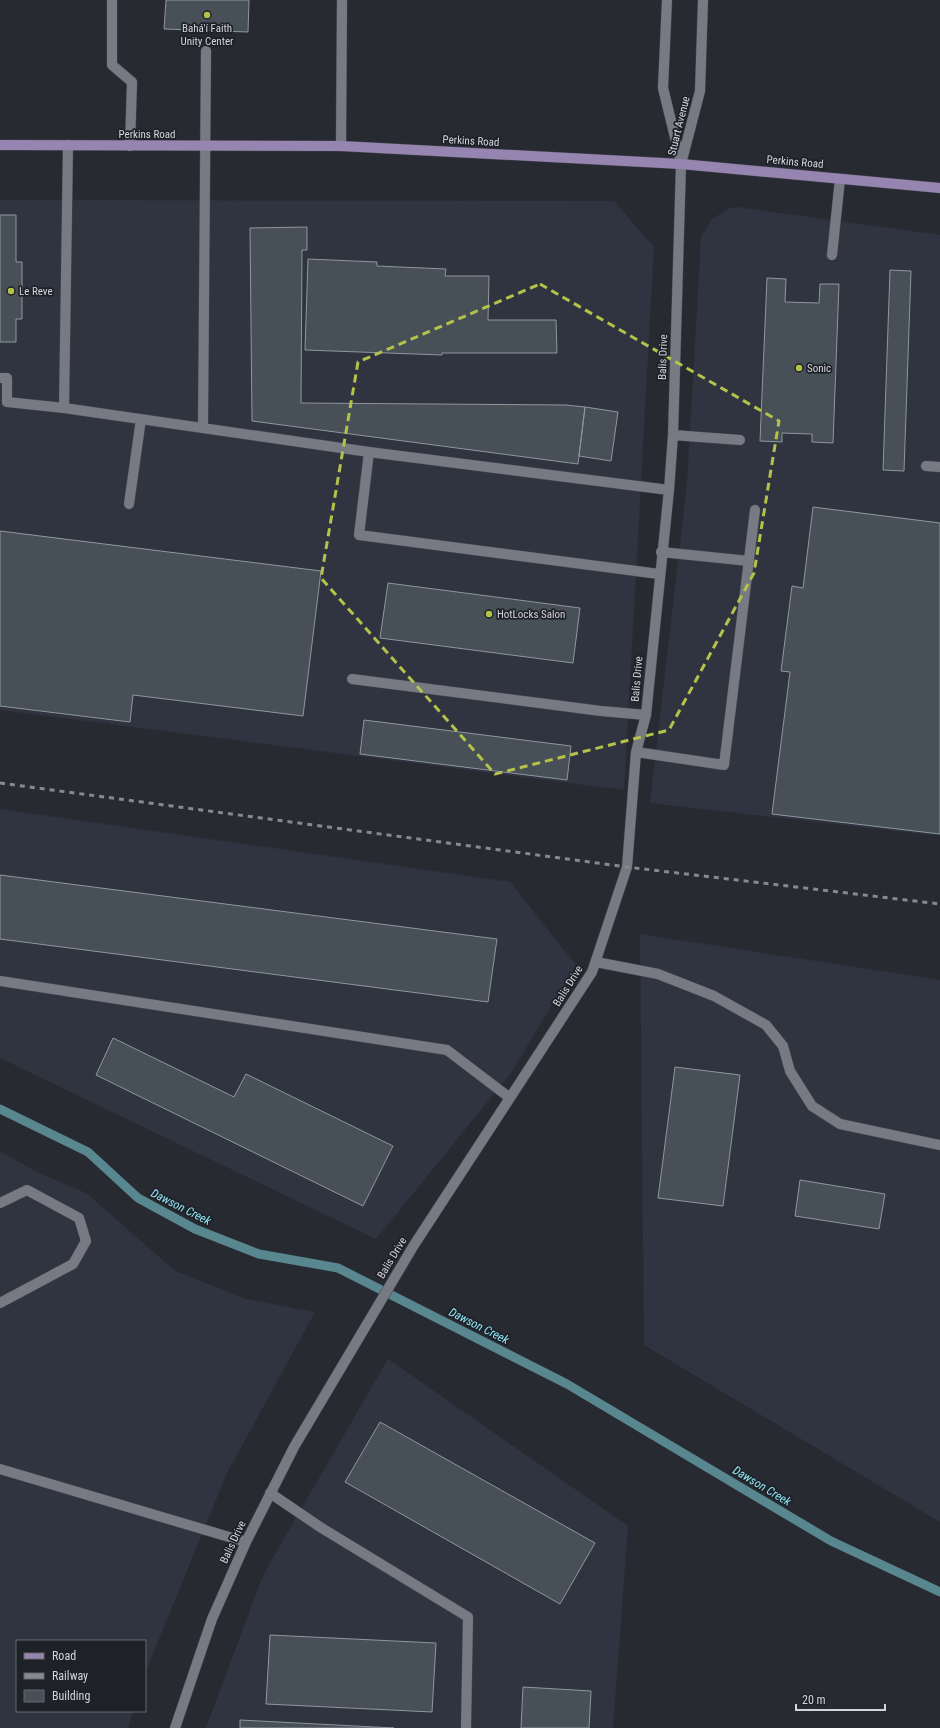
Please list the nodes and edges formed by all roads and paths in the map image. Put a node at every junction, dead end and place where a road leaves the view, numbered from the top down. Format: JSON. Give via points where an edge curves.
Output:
{"nodes":[{"id":1,"x":112,"y":0,"type":"edge"},
{"id":2,"x":342,"y":0,"type":"edge"},
{"id":3,"x":667,"y":0,"type":"edge"},
{"id":4,"x":703,"y":0,"type":"edge"},
{"id":5,"x":206,"y":51,"type":"dead end"},
{"id":6,"x":0,"y":145,"type":"edge"},
{"id":7,"x":68,"y":145,"type":"junction"},
{"id":8,"x":130,"y":146,"type":"junction"},
{"id":9,"x":204,"y":146,"type":"junction"},
{"id":10,"x":341,"y":146,"type":"junction"},
{"id":11,"x":681,"y":164,"type":"junction"},
{"id":12,"x":840,"y":179,"type":"junction"},
{"id":13,"x":940,"y":188,"type":"edge"},
{"id":14,"x":832,"y":255,"type":"dead end"},
{"id":15,"x":0,"y":378,"type":"edge"},
{"id":16,"x":64,"y":408,"type":"junction"},
{"id":17,"x":141,"y":419,"type":"junction"},
{"id":18,"x":203,"y":427,"type":"junction"},
{"id":19,"x":673,"y":435,"type":"junction"},
{"id":20,"x":740,"y":440,"type":"dead end"},
{"id":21,"x":369,"y":452,"type":"junction"},
{"id":22,"x":926,"y":466,"type":"dead end"},
{"id":23,"x":940,"y":467,"type":"edge"},
{"id":24,"x":669,"y":490,"type":"junction"},
{"id":25,"x":129,"y":504,"type":"dead end"},
{"id":26,"x":755,"y":510,"type":"dead end"},
{"id":27,"x":661,"y":552,"type":"junction"},
{"id":28,"x":749,"y":562,"type":"junction"},
{"id":29,"x":659,"y":574,"type":"junction"},
{"id":30,"x":352,"y":680,"type":"dead end"},
{"id":31,"x":646,"y":715,"type":"junction"},
{"id":32,"x":636,"y":752,"type":"junction"},
{"id":33,"x":596,"y":962,"type":"junction"},
{"id":34,"x":0,"y":981,"type":"edge"},
{"id":35,"x":510,"y":1098,"type":"junction"},
{"id":36,"x":940,"y":1145,"type":"edge"},
{"id":37,"x":0,"y":1203,"type":"edge"},
{"id":38,"x":0,"y":1303,"type":"edge"},
{"id":39,"x":0,"y":1469,"type":"edge"},
{"id":40,"x":270,"y":1492,"type":"junction"},
{"id":41,"x":246,"y":1542,"type":"junction"},
{"id":42,"x":175,"y":1728,"type":"edge"},
{"id":43,"x":466,"y":1728,"type":"edge"}],
"edges":[{"from":1,"to":8,"type":"street","via":[[112,65],[132,82]]},
{"from":2,"to":10,"type":"street"},
{"from":3,"to":11,"type":"street","name":"Stuart Avenue","via":[[663,88]]},
{"from":4,"to":11,"type":"street","name":"Stuart Avenue","via":[[700,91]]},
{"from":5,"to":9,"type":"street"},
{"from":6,"to":7,"type":"main road","name":"Perkins Road"},
{"from":7,"to":8,"type":"main road","name":"Perkins Road"},
{"from":7,"to":16,"type":"street"},
{"from":8,"to":9,"type":"main road","name":"Perkins Road"},
{"from":9,"to":10,"type":"main road","name":"Perkins Road"},
{"from":9,"to":18,"type":"street"},
{"from":10,"to":11,"type":"main road","name":"Perkins Road"},
{"from":11,"to":12,"type":"main road","name":"Perkins Road"},
{"from":11,"to":19,"type":"street","name":"Balis Drive"},
{"from":12,"to":13,"type":"main road","name":"Perkins Road"},
{"from":12,"to":14,"type":"street"},
{"from":15,"to":16,"type":"street","via":[[8,378],[7,402]]},
{"from":16,"to":17,"type":"street"},
{"from":17,"to":18,"type":"street"},
{"from":17,"to":25,"type":"street"},
{"from":18,"to":21,"type":"street"},
{"from":19,"to":20,"type":"street"},
{"from":19,"to":24,"type":"street","name":"Balis Drive"},
{"from":21,"to":24,"type":"street"},
{"from":21,"to":29,"type":"street","via":[[359,534]]},
{"from":22,"to":23,"type":"street"},
{"from":24,"to":27,"type":"street","name":"Balis Drive"},
{"from":26,"to":28,"type":"street"},
{"from":27,"to":28,"type":"street"},
{"from":27,"to":29,"type":"street","name":"Balis Drive"},
{"from":28,"to":32,"type":"street","via":[[724,765]]},
{"from":29,"to":31,"type":"street","name":"Balis Drive"},
{"from":30,"to":31,"type":"street"},
{"from":31,"to":32,"type":"street","name":"Balis Drive"},
{"from":32,"to":33,"type":"street","name":"Balis Drive","via":[[627,867]]},
{"from":33,"to":35,"type":"street","name":"Balis Drive"},
{"from":33,"to":36,"type":"street","via":[[658,974],[714,996],[766,1024],[783,1046],[790,1071],[812,1106],[840,1124]]},
{"from":34,"to":35,"type":"street","via":[[447,1050]]},
{"from":35,"to":40,"type":"street","name":"Balis Drive","via":[[414,1245],[338,1370]]},
{"from":37,"to":38,"type":"street","via":[[27,1190],[79,1218],[86,1241],[73,1264]]},
{"from":39,"to":41,"type":"street"},
{"from":40,"to":41,"type":"street","name":"Balis Drive"},
{"from":40,"to":43,"type":"street","via":[[320,1526],[468,1617]]},
{"from":41,"to":42,"type":"street","name":"Balis Drive","via":[[212,1620]]}]}
